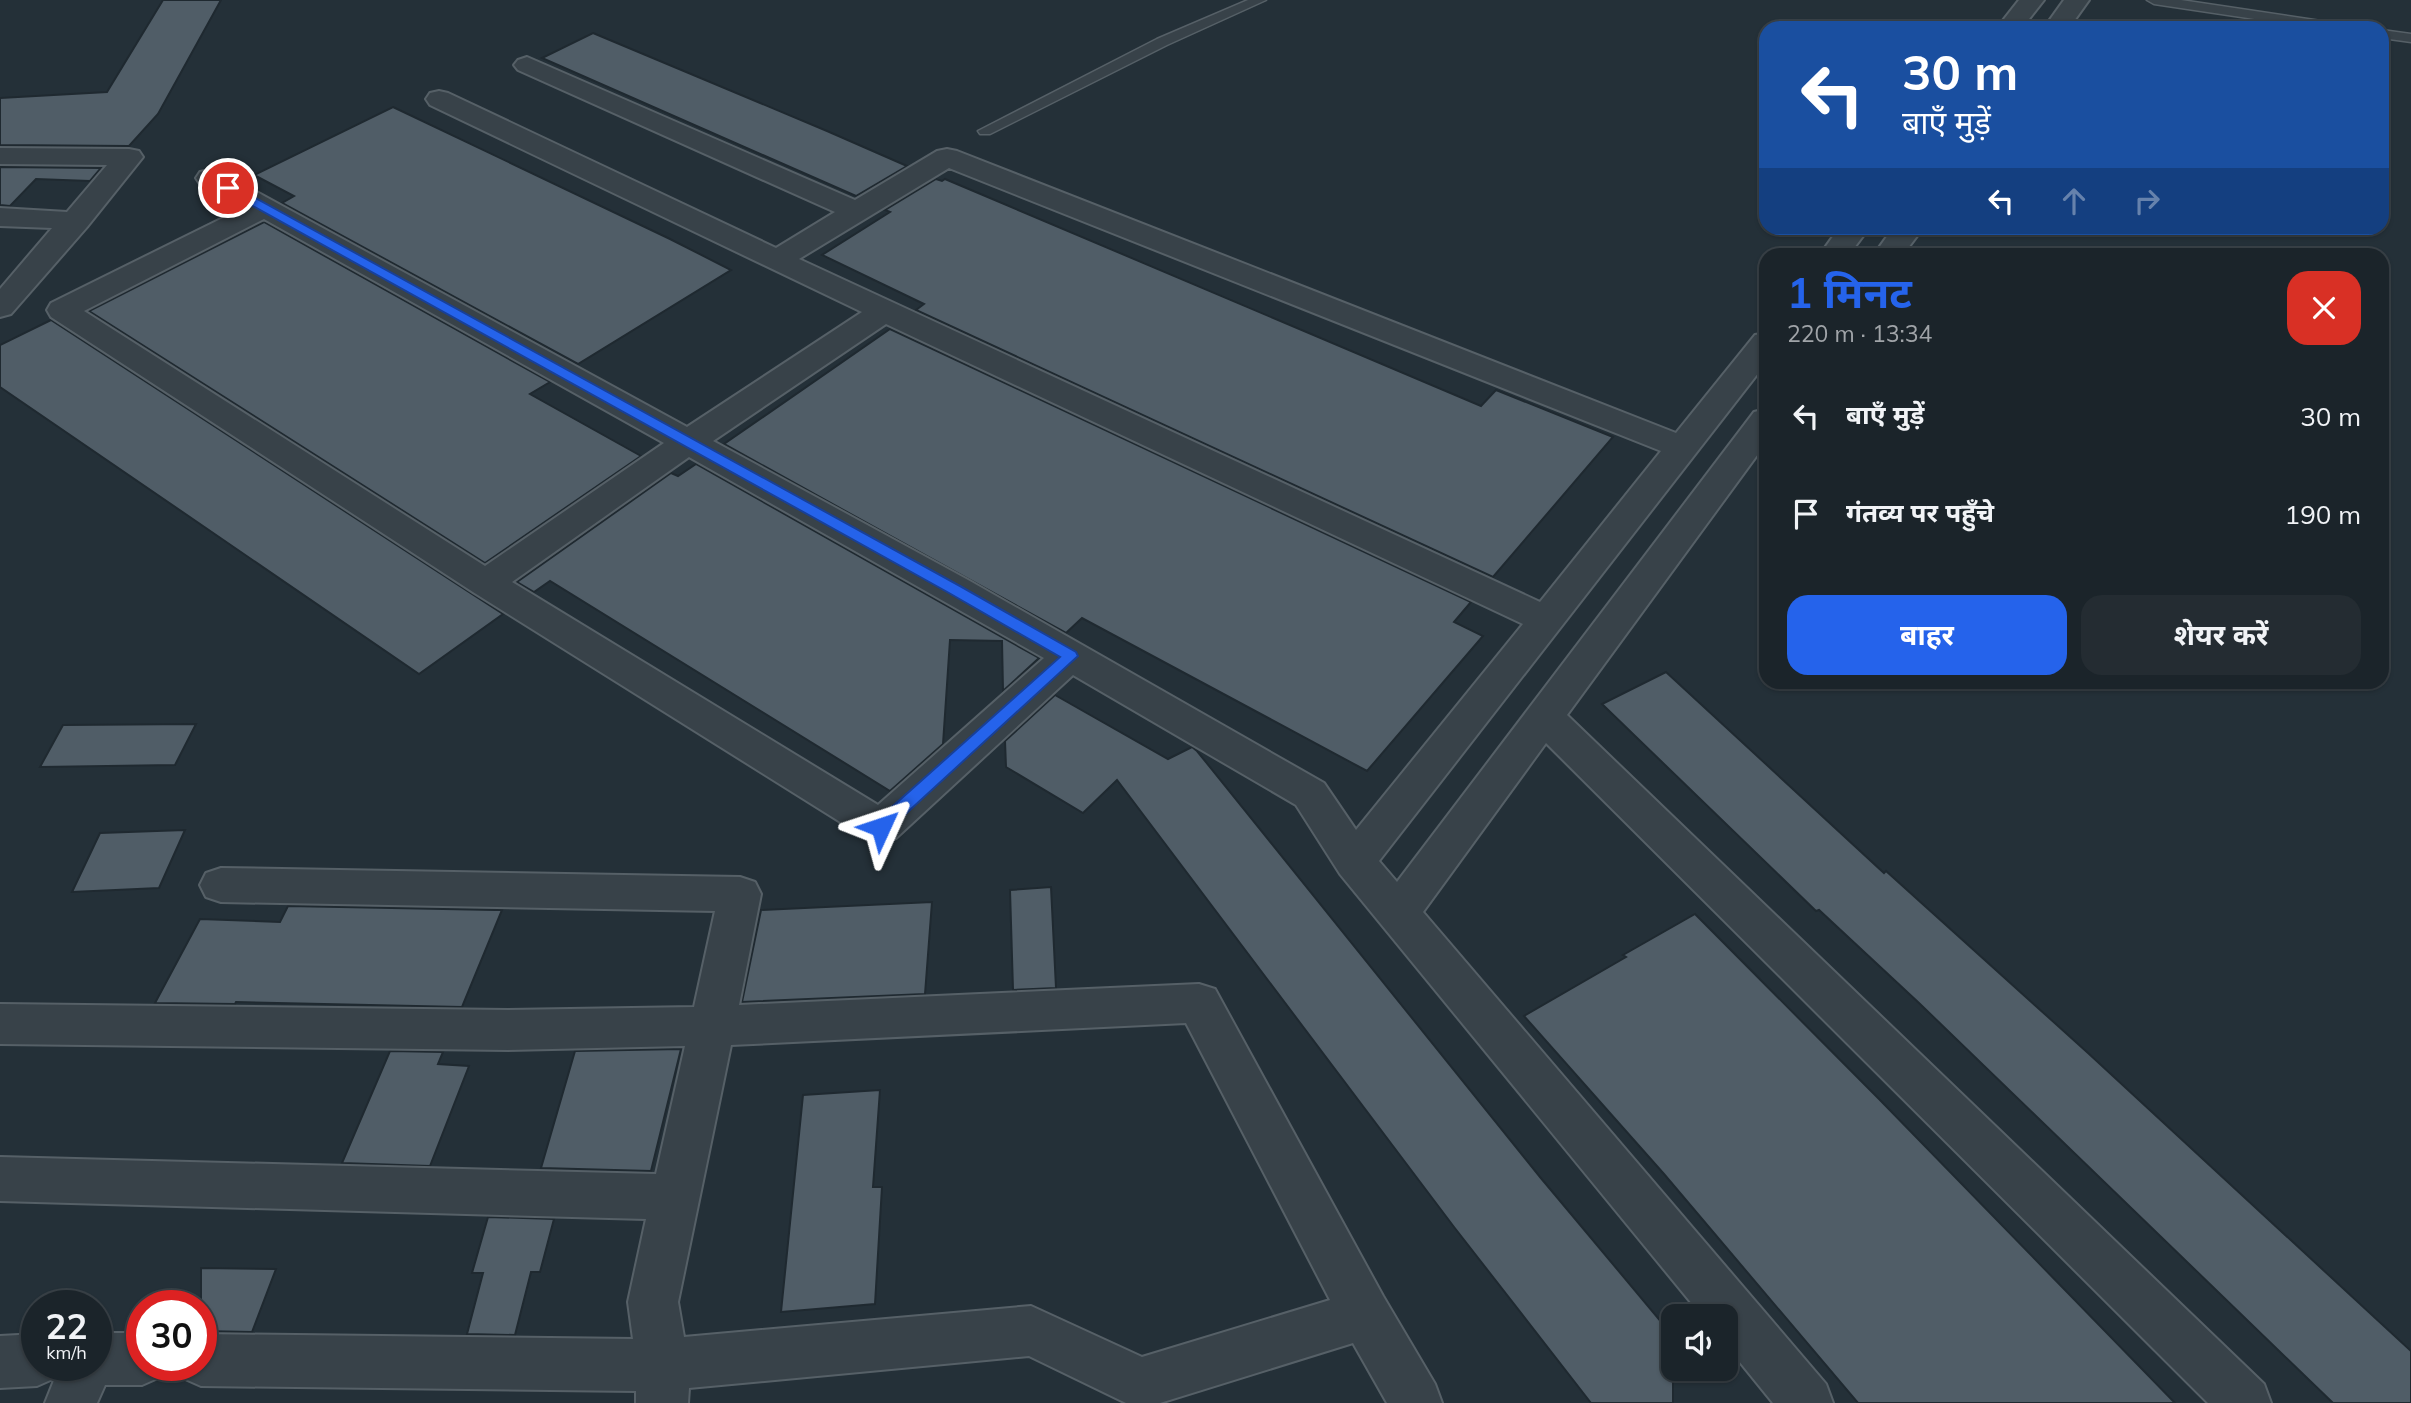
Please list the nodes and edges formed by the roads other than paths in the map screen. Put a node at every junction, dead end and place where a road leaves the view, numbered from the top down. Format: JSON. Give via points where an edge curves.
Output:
{"nodes":[{"id":1,"x":1259,"y":0,"type":"edge"},
{"id":2,"x":2032,"y":0,"type":"edge"},
{"id":3,"x":2077,"y":0,"type":"edge"},
{"id":4,"x":2154,"y":0,"type":"edge"},
{"id":5,"x":2015,"y":21,"type":"edge"},
{"id":6,"x":2061,"y":21,"type":"edge"},
{"id":7,"x":2294,"y":21,"type":"edge"},
{"id":8,"x":2389,"y":35,"type":"edge"},
{"id":9,"x":2411,"y":38,"type":"edge"},
{"id":10,"x":527,"y":65,"type":"dead end"},
{"id":11,"x":439,"y":99,"type":"dead end"},
{"id":12,"x":985,"y":131,"type":"dead end"},
{"id":13,"x":0,"y":156,"type":"edge"},
{"id":14,"x":210,"y":177,"type":"dead end"},
{"id":15,"x":264,"y":208,"type":"junction"},
{"id":16,"x":858,"y":212,"type":"junction"},
{"id":17,"x":0,"y":217,"type":"edge"},
{"id":18,"x":77,"y":220,"type":"junction"},
{"id":19,"x":777,"y":260,"type":"junction"},
{"id":20,"x":11,"y":284,"type":"edge"},
{"id":21,"x":0,"y":308,"type":"edge"},
{"id":22,"x":884,"y":311,"type":"junction"},
{"id":23,"x":1759,"y":351,"type":"edge"},
{"id":24,"x":1759,"y":428,"type":"edge"},
{"id":25,"x":688,"y":442,"type":"junction"},
{"id":26,"x":1684,"y":448,"type":"junction"},
{"id":27,"x":486,"y":583,"type":"junction"},
{"id":28,"x":1548,"y":620,"type":"junction"},
{"id":29,"x":1070,"y":656,"type":"junction"},
{"id":30,"x":1544,"y":717,"type":"junction"},
{"id":31,"x":1355,"y":862,"type":"junction"},
{"id":32,"x":221,"y":885,"type":"dead end"},
{"id":33,"x":1398,"y":913,"type":"junction"},
{"id":34,"x":0,"y":1024,"type":"edge"},
{"id":35,"x":711,"y":1026,"type":"junction"},
{"id":36,"x":0,"y":1179,"type":"edge"},
{"id":37,"x":674,"y":1196,"type":"junction"},
{"id":38,"x":1365,"y":1314,"type":"junction"},
{"id":39,"x":21,"y":1361,"type":"edge"},
{"id":40,"x":217,"y":1361,"type":"edge"},
{"id":41,"x":0,"y":1362,"type":"edge"},
{"id":42,"x":80,"y":1381,"type":"edge"},
{"id":43,"x":662,"y":1384,"type":"edge"},
{"id":44,"x":71,"y":1403,"type":"edge"},
{"id":45,"x":1416,"y":1403,"type":"edge"},
{"id":46,"x":1807,"y":1403,"type":"edge"},
{"id":47,"x":2245,"y":1403,"type":"edge"}],
"edges":[{"from":1,"to":12,"type":"lane","via":[[1162,42]]},
{"from":2,"to":5,"type":"street"},
{"from":3,"to":6,"type":"street"},
{"from":4,"to":7,"type":"lane"},
{"from":8,"to":9,"type":"lane"},
{"from":10,"to":16,"type":"street"},
{"from":11,"to":19,"type":"street"},
{"from":13,"to":18,"type":"street","via":[[129,157]]},
{"from":14,"to":15,"type":"street"},
{"from":15,"to":25,"type":"street"},
{"from":15,"to":27,"type":"street","via":[[62,310]]},
{"from":16,"to":19,"type":"street"},
{"from":16,"to":26,"type":"street","via":[[947,157]]},
{"from":17,"to":18,"type":"street"},
{"from":18,"to":20,"type":"street"},
{"from":19,"to":22,"type":"street"},
{"from":20,"to":21,"type":"street"},
{"from":22,"to":25,"type":"street"},
{"from":22,"to":28,"type":"street"},
{"from":23,"to":26,"type":"street"},
{"from":24,"to":30,"type":"street"},
{"from":25,"to":27,"type":"street"},
{"from":25,"to":29,"type":"street"},
{"from":26,"to":28,"type":"street"},
{"from":27,"to":29,"type":"street","via":[[881,827]]},
{"from":28,"to":31,"type":"street"},
{"from":29,"to":31,"type":"street","via":[[1310,794]]},
{"from":30,"to":33,"type":"street"},
{"from":30,"to":47,"type":"street"},
{"from":31,"to":33,"type":"street"},
{"from":32,"to":35,"type":"street","via":[[740,894]]},
{"from":33,"to":46,"type":"street"},
{"from":34,"to":35,"type":"street","via":[[494,1030]]},
{"from":35,"to":37,"type":"street"},
{"from":35,"to":38,"type":"street","via":[[1199,1003]]},
{"from":36,"to":37,"type":"street"},
{"from":37,"to":43,"type":"street","via":[[653,1302]]},
{"from":38,"to":43,"type":"street","via":[[1141,1383],[1031,1331]]},
{"from":38,"to":45,"type":"street"},
{"from":39,"to":41,"type":"street"},
{"from":40,"to":43,"type":"street"},
{"from":42,"to":44,"type":"street"}]}
